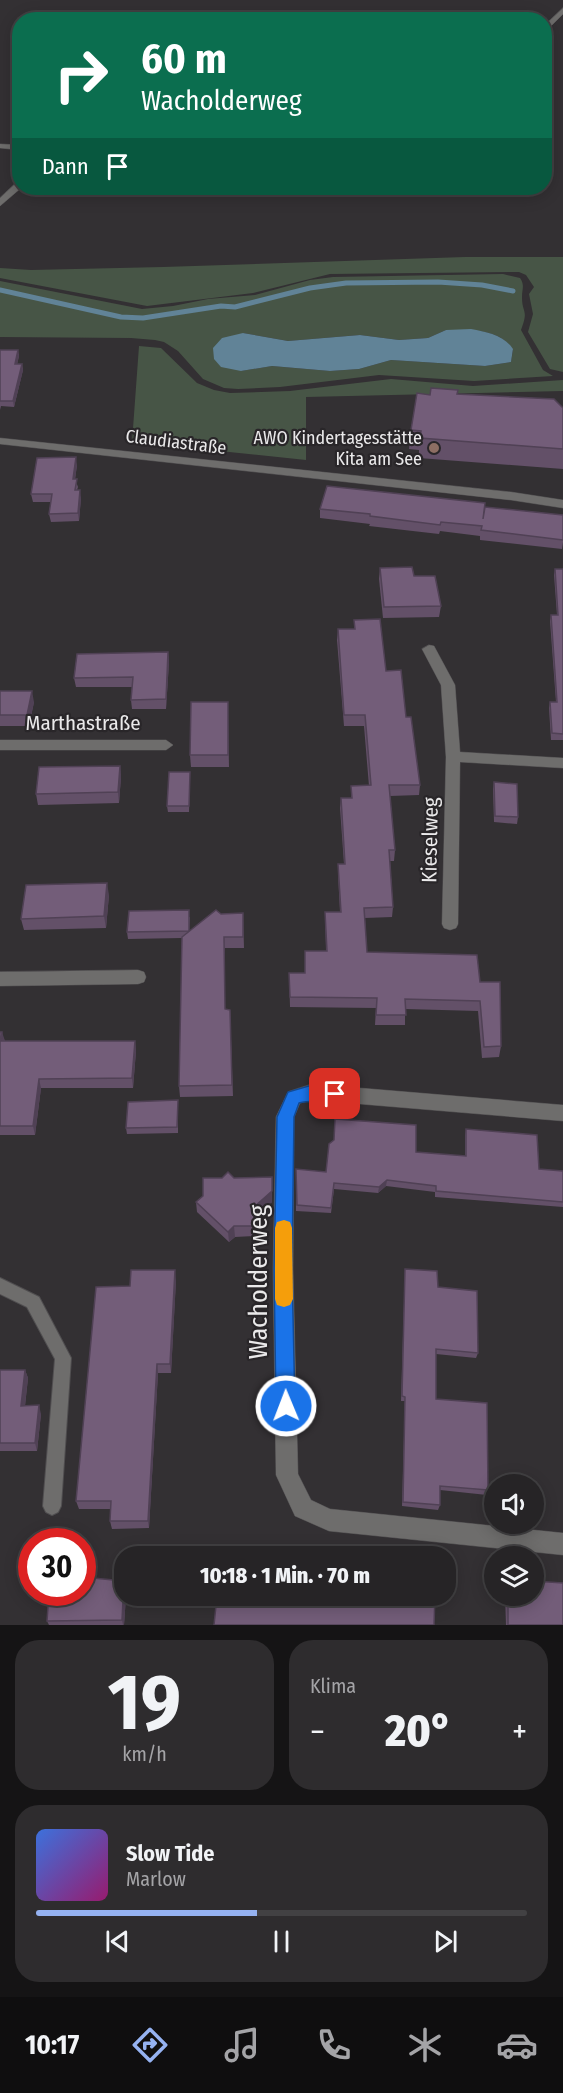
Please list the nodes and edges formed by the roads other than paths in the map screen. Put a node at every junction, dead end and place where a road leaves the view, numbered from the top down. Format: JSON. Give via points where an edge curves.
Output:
{"nodes":[{"id":1,"x":563,"y":10,"type":"edge"},
{"id":2,"x":552,"y":22,"type":"edge"},
{"id":3,"x":12,"y":192,"type":"edge"},
{"id":4,"x":0,"y":203,"type":"edge"},
{"id":5,"x":0,"y":441,"type":"edge"},
{"id":6,"x":563,"y":504,"type":"edge"},
{"id":7,"x":429,"y":649,"type":"dead end"},
{"id":8,"x":0,"y":745,"type":"edge"},
{"id":9,"x":166,"y":745,"type":"dead end"},
{"id":10,"x":453,"y":757,"type":"junction"},
{"id":11,"x":563,"y":764,"type":"edge"},
{"id":12,"x":450,"y":924,"type":"dead end"},
{"id":13,"x":138,"y":977,"type":"dead end"},
{"id":14,"x":0,"y":979,"type":"edge"},
{"id":15,"x":563,"y":1113,"type":"edge"},
{"id":16,"x":0,"y":1286,"type":"edge"},
{"id":17,"x":52,"y":1506,"type":"dead end"},
{"id":18,"x":563,"y":1544,"type":"edge"}],
"edges":[{"from":1,"to":2,"type":"street"},
{"from":3,"to":4,"type":"street"},
{"from":5,"to":6,"type":"street","name":"Claudiastraße"},
{"from":7,"to":10,"type":"street","name":"Kieselweg","via":[[448,685]]},
{"from":8,"to":9,"type":"street","name":"Marthastraße"},
{"from":10,"to":11,"type":"street"},
{"from":10,"to":12,"type":"street","name":"Kieselweg"},
{"from":13,"to":14,"type":"street"},
{"from":15,"to":18,"type":"street","name":"Wacholderweg","via":[[312,1092],[294,1097],[285,1117],[283,1269],[287,1475],[303,1508],[329,1520]]},
{"from":16,"to":17,"type":"lane","via":[[33,1302],[63,1358]]}]}
